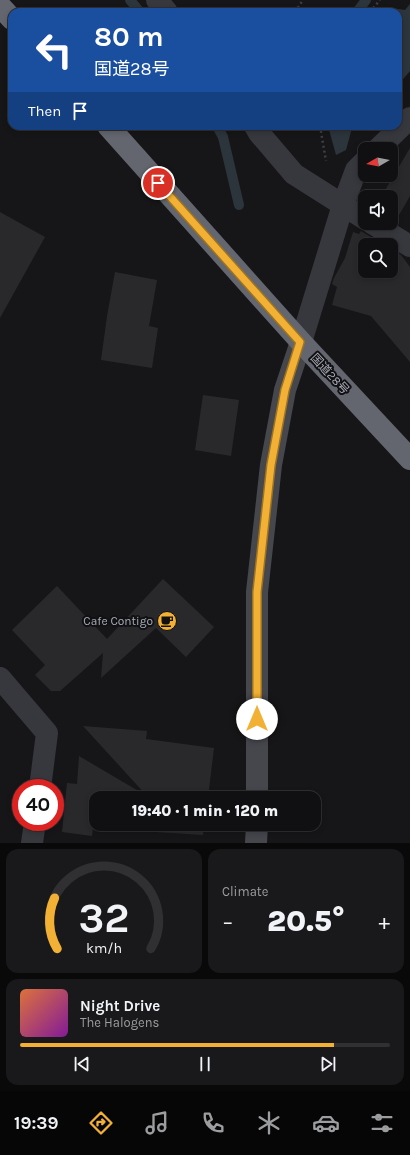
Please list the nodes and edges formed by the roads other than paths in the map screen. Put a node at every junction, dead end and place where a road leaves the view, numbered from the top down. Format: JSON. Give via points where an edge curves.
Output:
{"nodes":[{"id":1,"x":157,"y":0,"type":"edge"},
{"id":2,"x":0,"y":6,"type":"edge"},
{"id":3,"x":164,"y":8,"type":"edge"},
{"id":4,"x":8,"y":15,"type":"edge"},
{"id":5,"x":410,"y":118,"type":"edge"},
{"id":6,"x":402,"y":126,"type":"edge"},
{"id":7,"x":112,"y":130,"type":"edge"},
{"id":8,"x":257,"y":130,"type":"edge"},
{"id":9,"x":398,"y":130,"type":"edge"},
{"id":10,"x":385,"y":142,"type":"edge"},
{"id":11,"x":358,"y":168,"type":"edge"},
{"id":12,"x":343,"y":205,"type":"junction"},
{"id":13,"x":358,"y":214,"type":"edge"},
{"id":14,"x":384,"y":230,"type":"edge"},
{"id":15,"x":410,"y":246,"type":"edge"},
{"id":16,"x":300,"y":342,"type":"junction"},
{"id":17,"x":410,"y":459,"type":"edge"},
{"id":18,"x":0,"y":678,"type":"edge"},
{"id":19,"x":41,"y":779,"type":"edge"},
{"id":20,"x":257,"y":791,"type":"edge"},
{"id":21,"x":34,"y":831,"type":"edge"},
{"id":22,"x":257,"y":831,"type":"edge"},
{"id":23,"x":32,"y":843,"type":"edge"},
{"id":24,"x":256,"y":843,"type":"edge"}],
"edges":[{"from":1,"to":3,"type":"street"},
{"from":2,"to":4,"type":"highway"},
{"from":5,"to":6,"type":"street"},
{"from":7,"to":16,"type":"highway","name":"国道28号"},
{"from":8,"to":12,"type":"street","via":[[294,174]]},
{"from":9,"to":10,"type":"street"},
{"from":11,"to":12,"type":"street"},
{"from":12,"to":13,"type":"street"},
{"from":12,"to":16,"type":"street"},
{"from":14,"to":15,"type":"street"},
{"from":16,"to":17,"type":"highway","name":"国道28号"},
{"from":16,"to":20,"type":"street","via":[[285,390],[271,465],[257,592]]},
{"from":18,"to":19,"type":"street","via":[[47,733]]},
{"from":21,"to":23,"type":"street"},
{"from":22,"to":24,"type":"street"}]}
